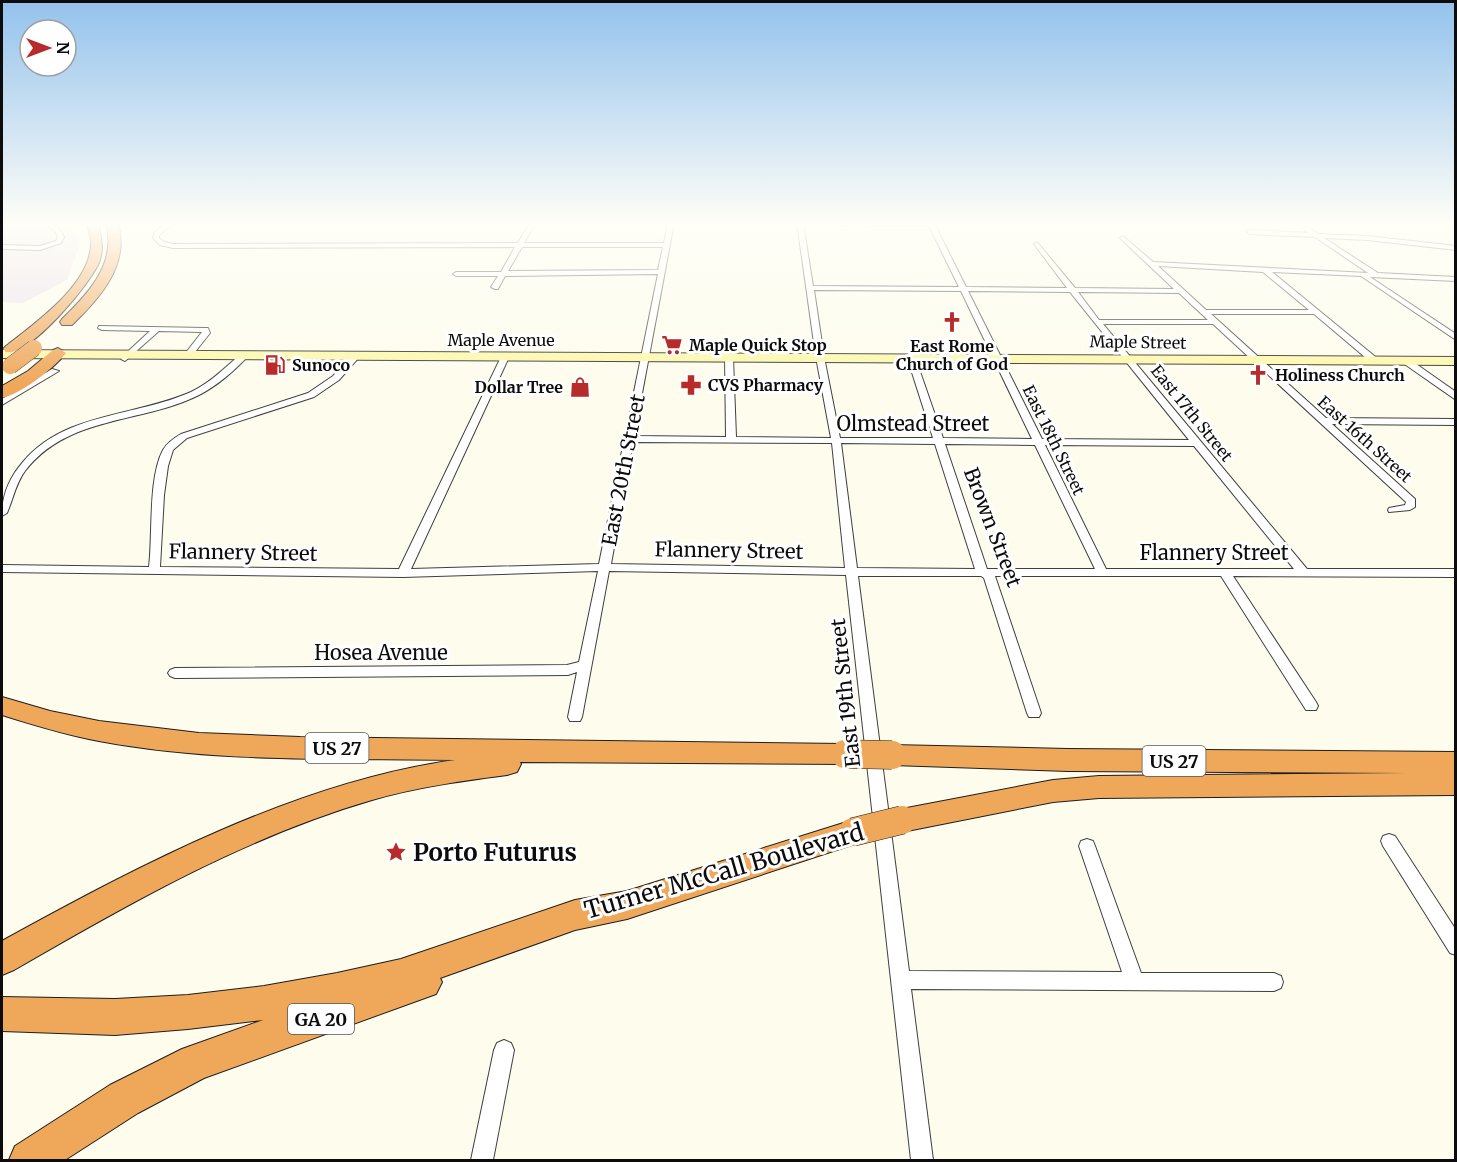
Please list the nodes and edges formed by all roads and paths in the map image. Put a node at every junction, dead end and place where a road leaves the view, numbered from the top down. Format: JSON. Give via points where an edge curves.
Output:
{"nodes":[{"id":1,"x":85,"y":277,"type":"edge"},
{"id":2,"x":104,"y":277,"type":"edge"},
{"id":3,"x":499,"y":277,"type":"edge"},
{"id":4,"x":661,"y":277,"type":"edge"},
{"id":5,"x":809,"y":277,"type":"edge"},
{"id":6,"x":958,"y":277,"type":"edge"},
{"id":7,"x":1062,"y":277,"type":"edge"},
{"id":8,"x":1166,"y":277,"type":"edge"},
{"id":9,"x":1274,"y":277,"type":"edge"},
{"id":10,"x":1366,"y":277,"type":"edge"},
{"id":11,"x":1408,"y":277,"type":"edge"},
{"id":12,"x":1455,"y":279,"type":"edge"},
{"id":13,"x":495,"y":286,"type":"dead end"},
{"id":14,"x":811,"y":288,"type":"junction"},
{"id":15,"x":963,"y":288,"type":"junction"},
{"id":16,"x":1073,"y":291,"type":"junction"},
{"id":17,"x":1181,"y":291,"type":"junction"},
{"id":18,"x":1204,"y":312,"type":"junction"},
{"id":19,"x":1318,"y":312,"type":"junction"},
{"id":20,"x":1096,"y":322,"type":"junction"},
{"id":21,"x":1215,"y":322,"type":"junction"},
{"id":22,"x":102,"y":328,"type":"dead end"},
{"id":23,"x":158,"y":328,"type":"junction"},
{"id":24,"x":1455,"y":338,"type":"edge"},
{"id":25,"x":185,"y":355,"type":"junction"},
{"id":26,"x":245,"y":355,"type":"junction"},
{"id":27,"x":357,"y":355,"type":"junction"},
{"id":28,"x":127,"y":356,"type":"junction"},
{"id":29,"x":505,"y":357,"type":"junction"},
{"id":30,"x":645,"y":357,"type":"junction"},
{"id":31,"x":729,"y":357,"type":"junction"},
{"id":32,"x":820,"y":357,"type":"junction"},
{"id":33,"x":910,"y":357,"type":"junction"},
{"id":34,"x":5,"y":358,"type":"edge"},
{"id":35,"x":997,"y":358,"type":"junction"},
{"id":36,"x":1128,"y":358,"type":"junction"},
{"id":37,"x":1257,"y":361,"type":"junction"},
{"id":38,"x":1375,"y":361,"type":"junction"},
{"id":39,"x":1407,"y":361,"type":"junction"},
{"id":40,"x":1455,"y":361,"type":"edge"},
{"id":41,"x":55,"y":362,"type":"junction"},
{"id":42,"x":2,"y":393,"type":"edge"},
{"id":43,"x":1455,"y":397,"type":"edge"},
{"id":44,"x":2,"y":402,"type":"edge"},
{"id":45,"x":1323,"y":422,"type":"junction"},
{"id":46,"x":1455,"y":422,"type":"edge"},
{"id":47,"x":629,"y":439,"type":"junction"},
{"id":48,"x":731,"y":439,"type":"junction"},
{"id":49,"x":836,"y":440,"type":"junction"},
{"id":50,"x":938,"y":441,"type":"junction"},
{"id":51,"x":1038,"y":442,"type":"junction"},
{"id":52,"x":1197,"y":443,"type":"junction"},
{"id":53,"x":1392,"y":510,"type":"dead end"},
{"id":54,"x":2,"y":513,"type":"edge"},
{"id":55,"x":604,"y":567,"type":"junction"},
{"id":56,"x":2,"y":569,"type":"edge"},
{"id":57,"x":154,"y":571,"type":"junction"},
{"id":58,"x":982,"y":571,"type":"junction"},
{"id":59,"x":1302,"y":571,"type":"junction"},
{"id":60,"x":853,"y":572,"type":"junction"},
{"id":61,"x":1102,"y":572,"type":"junction"},
{"id":62,"x":1224,"y":572,"type":"junction"},
{"id":63,"x":403,"y":573,"type":"junction"},
{"id":64,"x":1455,"y":573,"type":"edge"},
{"id":65,"x":586,"y":664,"type":"junction"},
{"id":66,"x":175,"y":673,"type":"dead end"},
{"id":67,"x":2,"y":706,"type":"edge"},
{"id":68,"x":1311,"y":706,"type":"dead end"},
{"id":69,"x":1035,"y":713,"type":"dead end"},
{"id":70,"x":575,"y":717,"type":"dead end"},
{"id":71,"x":676,"y":754,"type":"junction"},
{"id":72,"x":1455,"y":763,"type":"edge"},
{"id":73,"x":1455,"y":784,"type":"edge"},
{"id":74,"x":1389,"y":841,"type":"dead end"},
{"id":75,"x":1087,"y":846,"type":"dead end"},
{"id":76,"x":627,"y":905,"type":"junction"},
{"id":77,"x":1455,"y":947,"type":"edge"},
{"id":78,"x":2,"y":960,"type":"edge"},
{"id":79,"x":901,"y":980,"type":"junction"},
{"id":80,"x":1134,"y":980,"type":"junction"},
{"id":81,"x":1274,"y":982,"type":"dead end"},
{"id":82,"x":18,"y":1015,"type":"edge"},
{"id":83,"x":504,"y":1050,"type":"dead end"},
{"id":84,"x":29,"y":1161,"type":"edge"},
{"id":85,"x":482,"y":1161,"type":"edge"},
{"id":86,"x":922,"y":1161,"type":"edge"}],
"edges":[{"from":1,"to":34,"type":"highway","via":[[54,314]]},
{"from":2,"to":34,"type":"highway","bridge":true,"via":[[76,314],[34,348]]},
{"from":3,"to":13,"type":"street"},
{"from":4,"to":30,"type":"street","name":"East 20th Street"},
{"from":5,"to":14,"type":"street","name":"East 19th Street"},
{"from":6,"to":15,"type":"street","name":"East 18th Street"},
{"from":7,"to":16,"type":"street","name":"East 17th Street"},
{"from":8,"to":17,"type":"street","name":"East 16th Street"},
{"from":9,"to":19,"type":"street"},
{"from":10,"to":24,"type":"street"},
{"from":11,"to":12,"type":"street"},
{"from":14,"to":15,"type":"street"},
{"from":14,"to":32,"type":"street","name":"East 19th Street"},
{"from":15,"to":16,"type":"street"},
{"from":15,"to":35,"type":"street","name":"East 18th Street"},
{"from":16,"to":17,"type":"street"},
{"from":16,"to":20,"type":"street","name":"East 17th Street"},
{"from":17,"to":18,"type":"street","name":"East 16th Street"},
{"from":18,"to":19,"type":"street"},
{"from":18,"to":21,"type":"street","name":"East 16th Street"},
{"from":19,"to":38,"type":"street"},
{"from":20,"to":21,"type":"street"},
{"from":20,"to":36,"type":"street","name":"East 17th Street"},
{"from":21,"to":37,"type":"street","name":"East 16th Street"},
{"from":22,"to":23,"type":"street"},
{"from":23,"to":25,"type":"street","via":[[205,330]]},
{"from":23,"to":28,"type":"street"},
{"from":25,"to":26,"type":"main road","name":"Maple Avenue"},
{"from":25,"to":28,"type":"main road","name":"Maple Avenue"},
{"from":26,"to":27,"type":"main road","name":"Maple Avenue"},
{"from":26,"to":54,"type":"street","via":[[219,379],[192,394],[66,432],[40,450],[21,470]]},
{"from":27,"to":29,"type":"main road","name":"Maple Avenue"},
{"from":27,"to":57,"type":"street","via":[[325,388],[184,436],[168,450],[159,492]]},
{"from":28,"to":41,"type":"main road","name":"Maple Avenue"},
{"from":29,"to":30,"type":"main road","name":"Maple Avenue"},
{"from":29,"to":63,"type":"street"},
{"from":30,"to":31,"type":"main road","name":"Maple Avenue"},
{"from":30,"to":47,"type":"street","name":"East 20th Street"},
{"from":31,"to":32,"type":"main road","name":"Maple Avenue"},
{"from":31,"to":48,"type":"street"},
{"from":32,"to":33,"type":"main road","name":"Maple Street"},
{"from":32,"to":49,"type":"street","name":"East 19th Street"},
{"from":33,"to":35,"type":"main road","name":"Maple Street"},
{"from":33,"to":50,"type":"street","name":"Brown Street"},
{"from":34,"to":41,"type":"main road","name":"Maple Avenue"},
{"from":35,"to":36,"type":"main road","name":"Maple Street"},
{"from":35,"to":51,"type":"street","name":"East 18th Street"},
{"from":36,"to":37,"type":"main road","name":"Maple Street"},
{"from":36,"to":52,"type":"street","name":"East 17th Street"},
{"from":37,"to":38,"type":"main road","name":"Maple Street"},
{"from":37,"to":45,"type":"street","name":"East 16th Street"},
{"from":38,"to":39,"type":"main road","name":"Maple Street"},
{"from":39,"to":40,"type":"main road","name":"Maple Street"},
{"from":39,"to":43,"type":"street"},
{"from":41,"to":42,"type":"highway"},
{"from":41,"to":44,"type":"street"},
{"from":45,"to":46,"type":"street"},
{"from":45,"to":53,"type":"street","name":"East 16th Street","via":[[1410,501],[1410,507]]},
{"from":47,"to":48,"type":"street","name":"Olmstead Street"},
{"from":47,"to":55,"type":"street","name":"East 20th Street"},
{"from":48,"to":49,"type":"street","name":"Olmstead Street"},
{"from":49,"to":50,"type":"street","name":"Olmstead Street"},
{"from":49,"to":60,"type":"street","name":"East 19th Street"},
{"from":50,"to":51,"type":"street","name":"Olmstead Street"},
{"from":50,"to":58,"type":"street","name":"Brown Street"},
{"from":51,"to":52,"type":"street","name":"Olmstead Street"},
{"from":51,"to":61,"type":"street","name":"East 18th Street"},
{"from":52,"to":59,"type":"street","name":"East 17th Street"},
{"from":55,"to":60,"type":"street","name":"Flannery Street"},
{"from":55,"to":63,"type":"street","name":"Flannery Street"},
{"from":55,"to":65,"type":"street","name":"East 20th Street"},
{"from":56,"to":57,"type":"street","name":"Flannery Street"},
{"from":57,"to":63,"type":"street","name":"Flannery Street"},
{"from":58,"to":60,"type":"street","name":"Flannery Street"},
{"from":58,"to":61,"type":"street","name":"Flannery Street"},
{"from":58,"to":69,"type":"street","name":"Brown Street","via":[[989,576]]},
{"from":59,"to":62,"type":"street","name":"Flannery Street"},
{"from":59,"to":64,"type":"street","name":"Flannery Street"},
{"from":60,"to":79,"type":"street","name":"East 19th Street"},
{"from":61,"to":62,"type":"street","name":"Flannery Street"},
{"from":62,"to":68,"type":"street"},
{"from":65,"to":66,"type":"street","name":"Hosea Avenue","via":[[568,670]]},
{"from":65,"to":70,"type":"street","name":"East 20th Street"},
{"from":67,"to":71,"type":"highway","number":"US 27","via":[[114,734],[208,743]]},
{"from":71,"to":72,"type":"highway","number":"US 27","bridge":true},
{"from":71,"to":78,"type":"highway","via":[[481,766],[350,796],[288,816],[220,846],[75,917]]},
{"from":73,"to":76,"type":"highway","name":"Turner McCall Boulevard","number":"US 27","bridge":true,"via":[[1099,787],[1053,791],[853,832]]},
{"from":74,"to":77,"type":"street"},
{"from":75,"to":80,"type":"street"},
{"from":76,"to":82,"type":"highway","name":"Turner McCall Boulevard","number":"US 27","via":[[575,915],[401,975],[337,990],[188,1012],[115,1017]]},
{"from":76,"to":84,"type":"highway","number":"GA 20","via":[[590,922],[195,1062],[124,1099]]},
{"from":79,"to":80,"type":"street"},
{"from":79,"to":86,"type":"street","name":"East 19th Street"},
{"from":80,"to":81,"type":"street"},
{"from":83,"to":85,"type":"street"}]}
